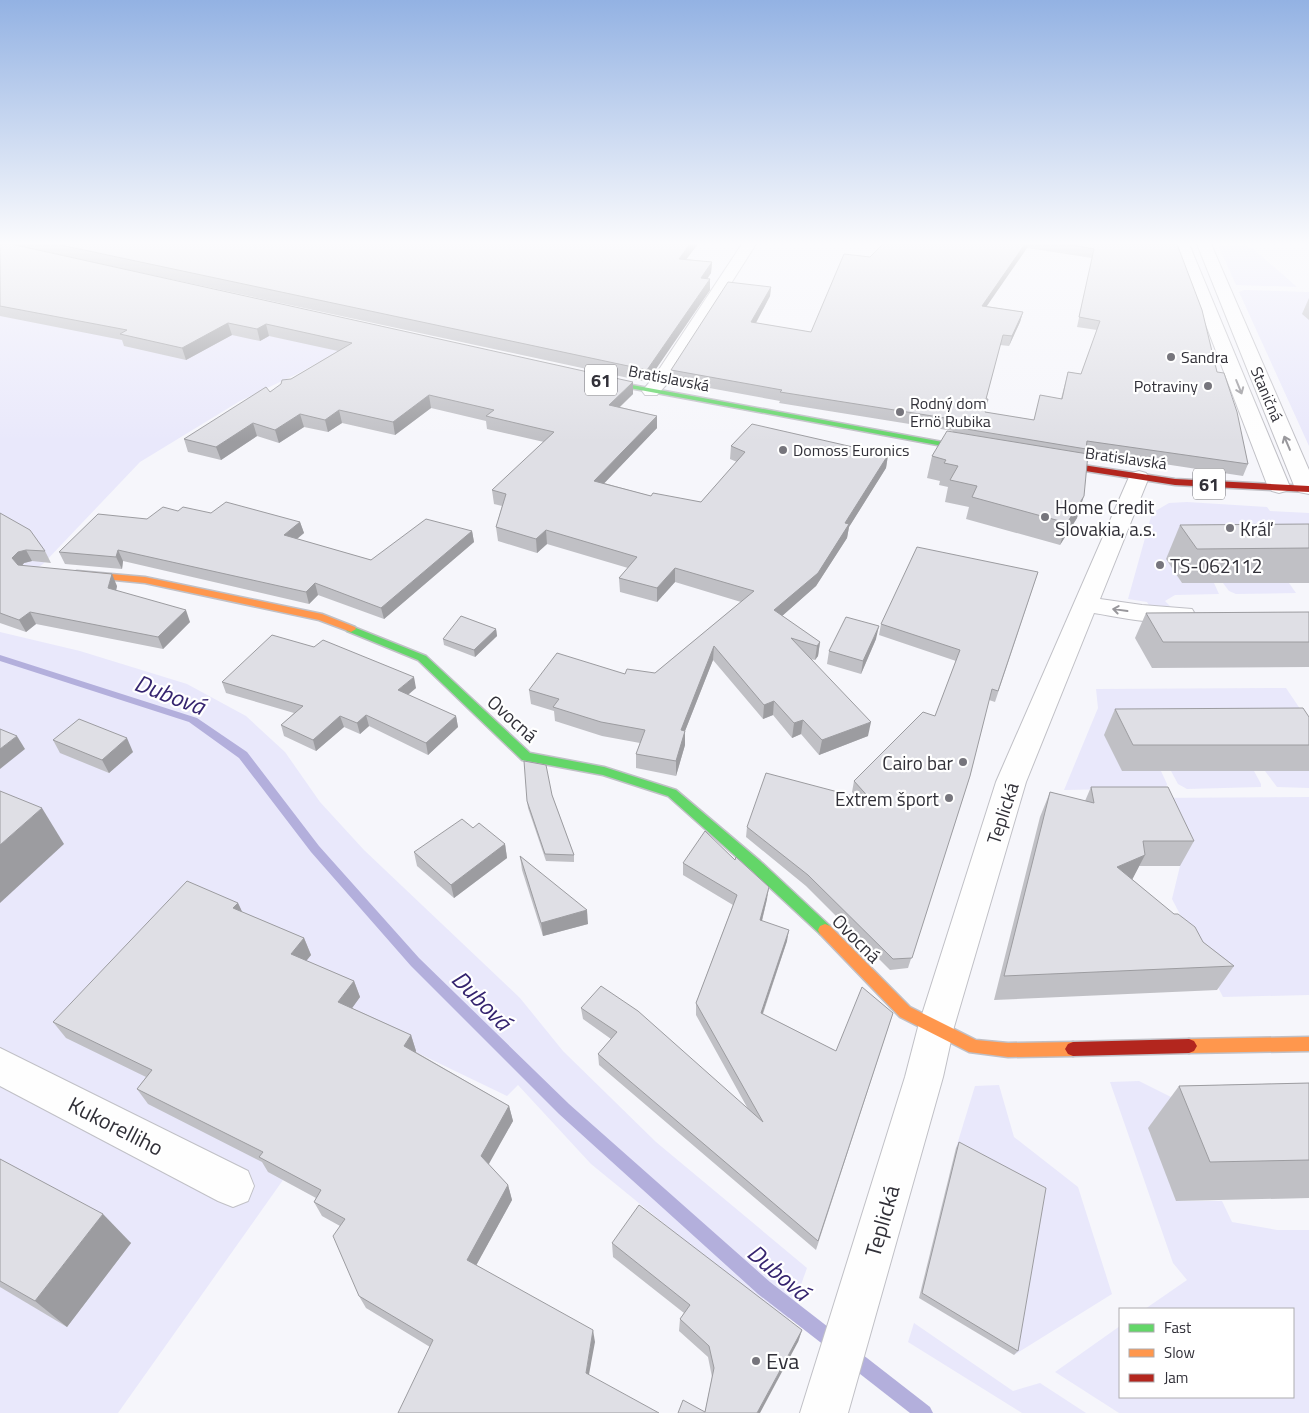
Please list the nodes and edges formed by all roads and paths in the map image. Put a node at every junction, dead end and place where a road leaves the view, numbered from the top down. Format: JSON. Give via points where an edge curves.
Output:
{"nodes":[{"id":1,"x":706,"y":310,"type":"edge"},
{"id":2,"x":1208,"y":310,"type":"edge"},
{"id":3,"x":1232,"y":310,"type":"edge"},
{"id":4,"x":586,"y":377,"type":"edge"},
{"id":5,"x":651,"y":391,"type":"junction"},
{"id":6,"x":987,"y":452,"type":"edge"},
{"id":7,"x":1034,"y":460,"type":"edge"},
{"id":8,"x":1139,"y":477,"type":"junction"},
{"id":9,"x":1279,"y":487,"type":"junction"},
{"id":10,"x":1308,"y":488,"type":"edge"},
{"id":11,"x":70,"y":573,"type":"edge"},
{"id":12,"x":1085,"y":604,"type":"junction"},
{"id":13,"x":1204,"y":614,"type":"edge"},
{"id":14,"x":936,"y":1027,"type":"junction"},
{"id":15,"x":1309,"y":1044,"type":"edge"},
{"id":16,"x":0,"y":1066,"type":"edge"},
{"id":17,"x":233,"y":1186,"type":"dead end"},
{"id":18,"x":828,"y":1401,"type":"edge"}],
"edges":[{"from":1,"to":5,"type":"street"},
{"from":2,"to":9,"type":"street","name":"Staničná","one_way":true},
{"from":10,"to":3,"type":"street","name":"Staničná","one_way":true},
{"from":4,"to":5,"type":"street","name":"Bratislavská","number":"61"},
{"from":5,"to":6,"type":"street","name":"Bratislavská","number":"61"},
{"from":7,"to":8,"type":"street","name":"Bratislavská","number":"61"},
{"from":8,"to":9,"type":"street","name":"Bratislavská","number":"61"},
{"from":8,"to":12,"type":"street","name":"Teplická"},
{"from":9,"to":10,"type":"street","number":"61"},
{"from":11,"to":14,"type":"street","name":"Ovocná","via":[[145,580],[322,617],[422,658],[526,756],[604,771],[672,793],[826,931],[906,1012]]},
{"from":13,"to":12,"type":"street","one_way":true,"via":[[1142,613]]},
{"from":12,"to":14,"type":"street","name":"Teplická","via":[[1011,782]]},
{"from":14,"to":15,"type":"street","via":[[974,1047],[1008,1050]]},
{"from":14,"to":18,"type":"street","name":"Teplická"},
{"from":16,"to":17,"type":"street","name":"Kukorelliho"}]}
